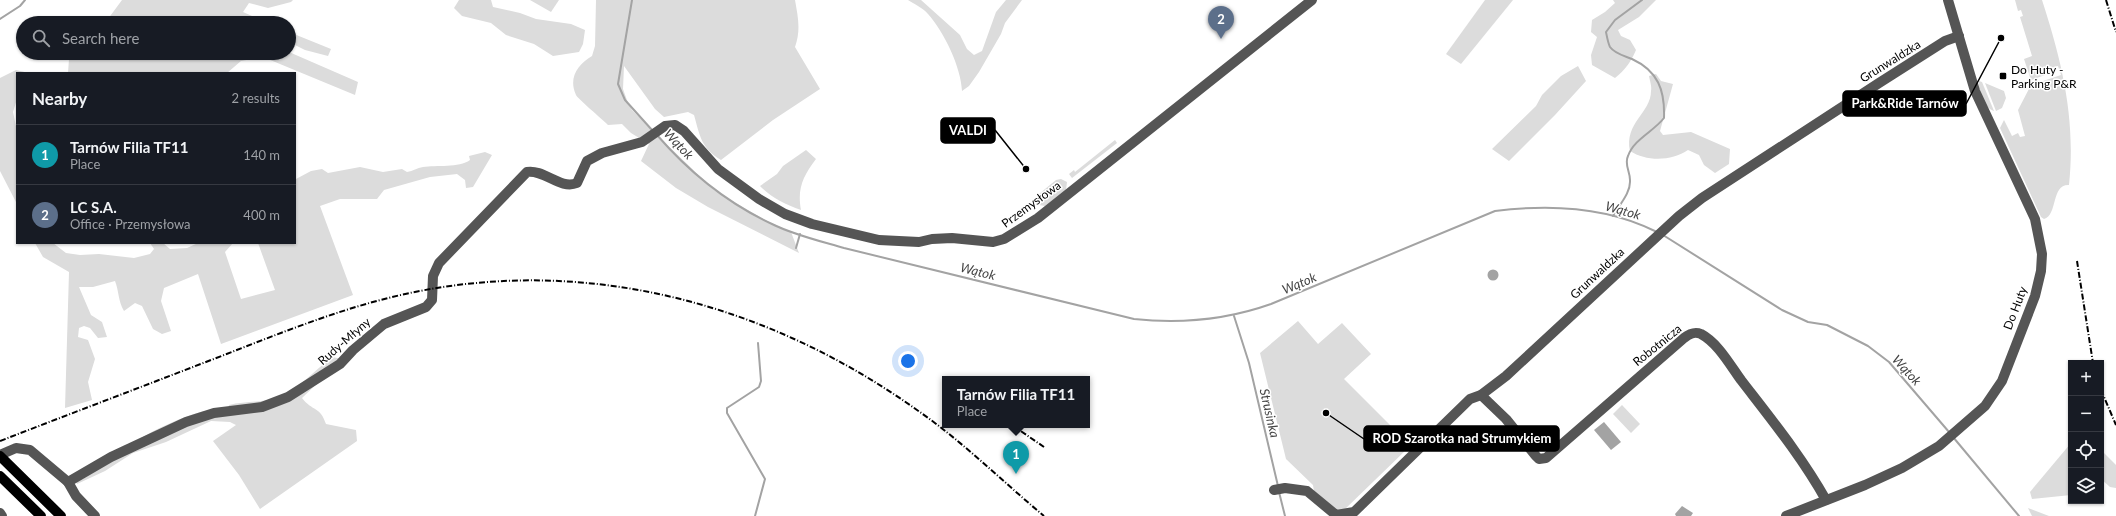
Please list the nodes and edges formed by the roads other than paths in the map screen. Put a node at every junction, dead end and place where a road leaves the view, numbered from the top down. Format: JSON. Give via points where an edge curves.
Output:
{"nodes":[{"id":1,"x":1312,"y":0,"type":"edge"},
{"id":2,"x":1948,"y":0,"type":"edge"},
{"id":3,"x":1959,"y":36,"type":"junction"},
{"id":4,"x":622,"y":148,"type":"joint"},
{"id":5,"x":1481,"y":395,"type":"junction"},
{"id":6,"x":0,"y":455,"type":"edge"},
{"id":7,"x":0,"y":476,"type":"edge"},
{"id":8,"x":68,"y":482,"type":"junction"},
{"id":9,"x":1277,"y":489,"type":"dead end"},
{"id":10,"x":1826,"y":500,"type":"junction"},
{"id":11,"x":41,"y":516,"type":"edge"},
{"id":12,"x":62,"y":516,"type":"edge"},
{"id":13,"x":95,"y":516,"type":"edge"},
{"id":14,"x":1786,"y":516,"type":"edge"}],
"edges":[{"from":1,"to":4,"type":"street","name":"Przemysłowa","via":[[1038,218],[1004,239],[993,242],[952,238],[919,242],[892,241],[812,224],[785,214],[753,196],[718,169],[684,131],[675,125],[665,126],[642,142]]},
{"from":2,"to":3,"type":"street","name":"Do Huty"},
{"from":3,"to":5,"type":"street","name":"Grunwaldzka","via":[[1879,83],[1702,198],[1651,240],[1506,376]]},
{"from":3,"to":10,"type":"street","name":"Do Huty","via":[[1975,91],[2035,219],[2042,254],[2041,271],[2034,296],[2002,381],[1985,406],[1946,439],[1902,468]]},
{"from":4,"to":8,"type":"street","name":"Rudy-Młyny","via":[[602,153],[587,161],[577,183],[572,185],[535,171],[527,172],[439,263],[433,276],[430,304],[384,324],[340,364],[311,384],[262,407],[214,413],[186,422],[110,457]]},
{"from":5,"to":9,"type":"street","name":"Grunwaldzka","via":[[1470,399],[1354,512],[1336,515],[1307,491]]},
{"from":5,"to":10,"type":"street","name":"Robotnicza","via":[[1506,419],[1539,459],[1546,458],[1684,338],[1696,333],[1711,343],[1725,358],[1776,425]]},
{"from":6,"to":8,"type":"street","via":[[16,448],[30,450]]},
{"from":6,"to":12,"type":"main road"},
{"from":7,"to":11,"type":"main road"},
{"from":8,"to":13,"type":"street","via":[[76,496]]},
{"from":10,"to":14,"type":"street","name":"Do Huty"}]}
